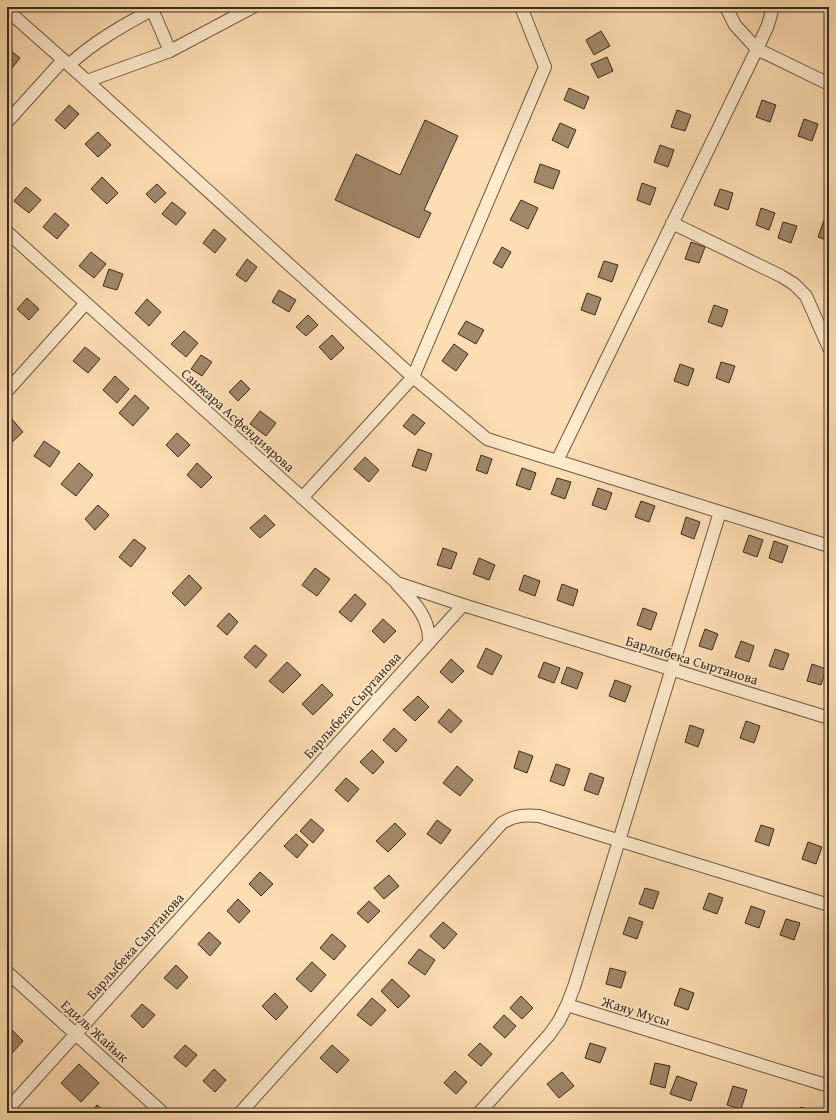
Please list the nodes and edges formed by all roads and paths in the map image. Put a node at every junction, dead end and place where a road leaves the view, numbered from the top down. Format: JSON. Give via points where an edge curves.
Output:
{"nodes":[{"id":1,"x":253,"y":7,"type":"edge"},
{"id":2,"x":521,"y":7,"type":"edge"},
{"id":3,"x":726,"y":7,"type":"edge"},
{"id":4,"x":773,"y":7,"type":"edge"},
{"id":5,"x":153,"y":8,"type":"edge"},
{"id":6,"x":7,"y":10,"type":"edge"},
{"id":7,"x":757,"y":48,"type":"junction"},
{"id":8,"x":170,"y":51,"type":"junction"},
{"id":9,"x":66,"y":63,"type":"junction"},
{"id":10,"x":87,"y":81,"type":"junction"},
{"id":11,"x":829,"y":84,"type":"edge"},
{"id":12,"x":7,"y":122,"type":"edge"},
{"id":13,"x":672,"y":223,"type":"junction"},
{"id":14,"x":7,"y":232,"type":"edge"},
{"id":15,"x":86,"y":303,"type":"junction"},
{"id":16,"x":829,"y":348,"type":"edge"},
{"id":17,"x":412,"y":377,"type":"junction"},
{"id":18,"x":7,"y":391,"type":"edge"},
{"id":19,"x":557,"y":461,"type":"junction"},
{"id":20,"x":302,"y":498,"type":"junction"},
{"id":21,"x":720,"y":512,"type":"junction"},
{"id":22,"x":829,"y":546,"type":"edge"},
{"id":23,"x":397,"y":584,"type":"junction"},
{"id":24,"x":463,"y":605,"type":"junction"},
{"id":25,"x":429,"y":643,"type":"junction"},
{"id":26,"x":672,"y":669,"type":"junction"},
{"id":27,"x":829,"y":718,"type":"edge"},
{"id":28,"x":620,"y":841,"type":"junction"},
{"id":29,"x":829,"y":905,"type":"edge"},
{"id":30,"x":7,"y":972,"type":"edge"},
{"id":31,"x":567,"y":1005,"type":"junction"},
{"id":32,"x":76,"y":1034,"type":"junction"},
{"id":33,"x":829,"y":1086,"type":"edge"},
{"id":34,"x":7,"y":1110,"type":"edge"},
{"id":35,"x":163,"y":1113,"type":"edge"},
{"id":36,"x":240,"y":1113,"type":"edge"},
{"id":37,"x":479,"y":1113,"type":"edge"}],
"edges":[{"from":1,"to":8,"type":"street"},
{"from":2,"to":17,"type":"street","via":[[545,68]]},
{"from":3,"to":7,"type":"street","via":[[735,25]]},
{"from":4,"to":7,"type":"street"},
{"from":5,"to":8,"type":"street"},
{"from":5,"to":9,"type":"street"},
{"from":6,"to":9,"type":"street"},
{"from":7,"to":11,"type":"street"},
{"from":7,"to":13,"type":"street"},
{"from":8,"to":10,"type":"street"},
{"from":9,"to":10,"type":"street"},
{"from":9,"to":12,"type":"street"},
{"from":10,"to":17,"type":"street"},
{"from":13,"to":16,"type":"street","via":[[794,284],[806,296]]},
{"from":13,"to":19,"type":"street"},
{"from":14,"to":15,"type":"street","name":"Санжара Асфендиярова"},
{"from":15,"to":18,"type":"street"},
{"from":15,"to":20,"type":"street","name":"Санжара Асфендиярова"},
{"from":17,"to":19,"type":"street","via":[[487,439]]},
{"from":17,"to":20,"type":"street"},
{"from":19,"to":21,"type":"street"},
{"from":20,"to":23,"type":"street","name":"Санжара Асфендиярова"},
{"from":21,"to":22,"type":"street"},
{"from":21,"to":26,"type":"street"},
{"from":23,"to":24,"type":"street","name":"Санжара Асфендиярова"},
{"from":23,"to":25,"type":"street","via":[[418,607],[426,621]]},
{"from":24,"to":25,"type":"street","name":"Барлыбека Сыртанова"},
{"from":24,"to":26,"type":"street","name":"Барлыбека Сыртанова"},
{"from":25,"to":32,"type":"street","name":"Барлыбека Сыртанова"},
{"from":26,"to":27,"type":"street","name":"Барлыбека Сыртанова"},
{"from":26,"to":28,"type":"street"},
{"from":28,"to":29,"type":"street"},
{"from":28,"to":31,"type":"street"},
{"from":28,"to":36,"type":"street","via":[[539,816],[512,817],[502,823]]},
{"from":30,"to":32,"type":"street","name":"Едиль Жайык"},
{"from":31,"to":33,"type":"street","name":"Жаяу Мусы"},
{"from":31,"to":37,"type":"street","via":[[549,1035]]},
{"from":32,"to":34,"type":"street","name":"Барлыбека Сыртанова"},
{"from":32,"to":35,"type":"street","name":"Едиль Жайык"}]}
